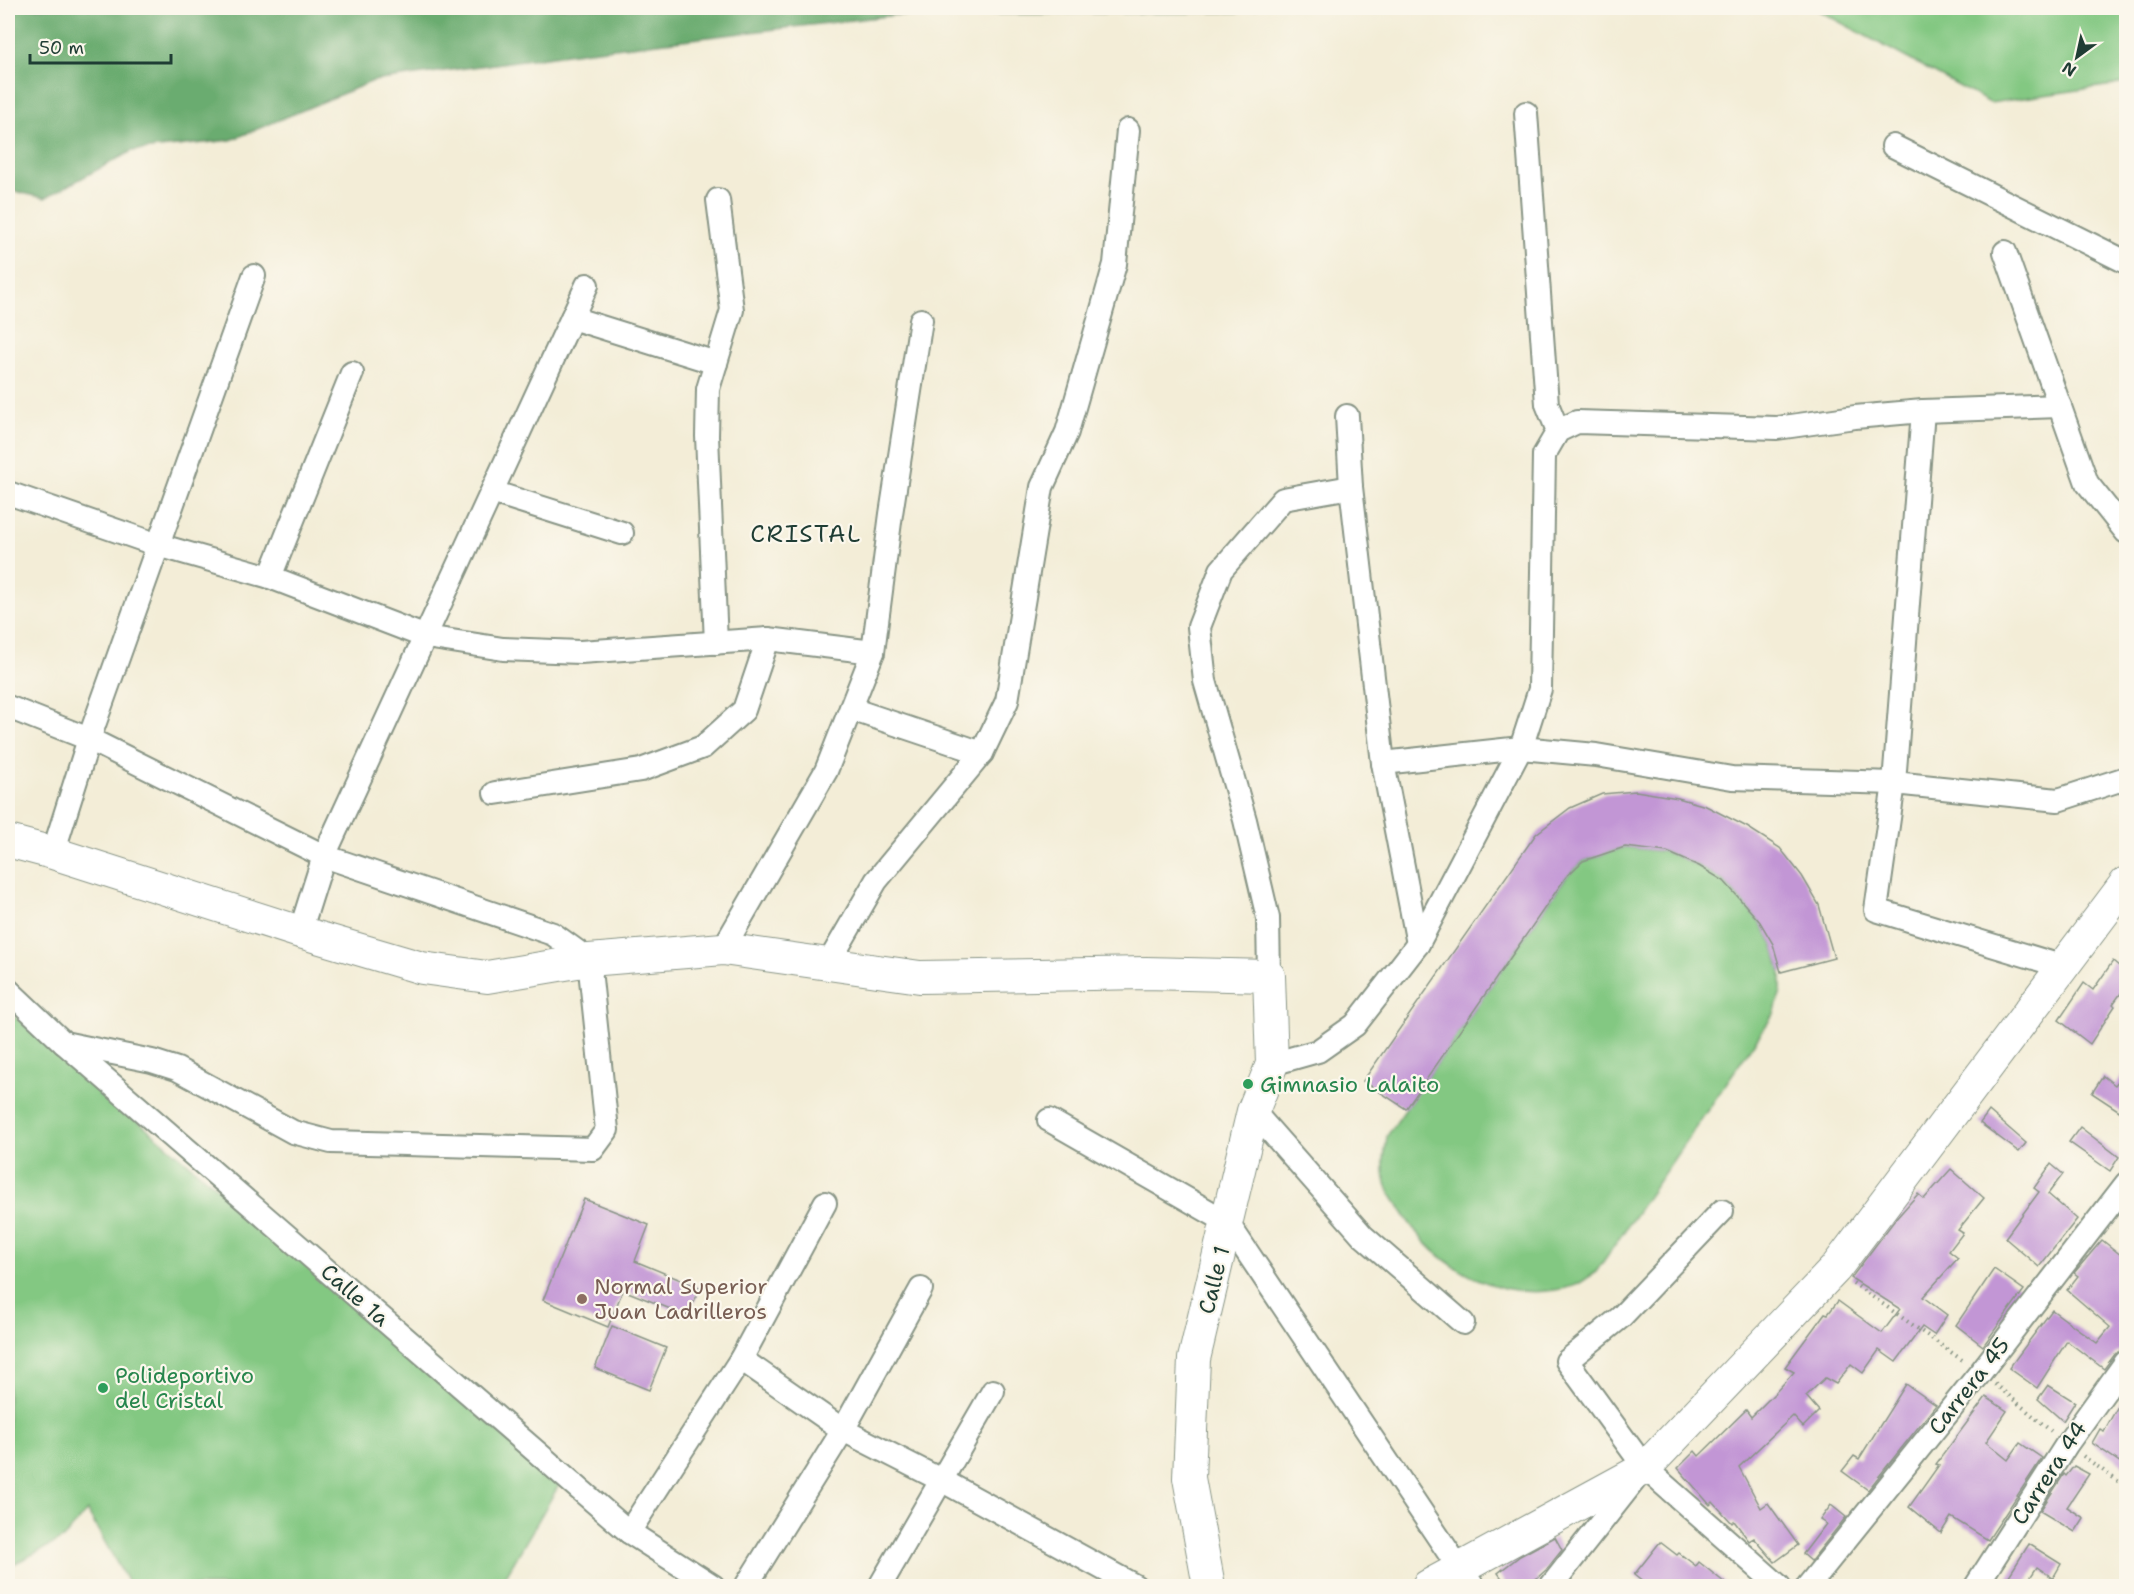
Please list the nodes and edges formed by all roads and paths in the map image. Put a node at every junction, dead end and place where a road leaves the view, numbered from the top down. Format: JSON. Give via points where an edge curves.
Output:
{"nodes":[{"id":1,"x":1526,"y":113,"type":"dead end"},
{"id":2,"x":1128,"y":130,"type":"dead end"},
{"id":3,"x":1893,"y":146,"type":"dead end"},
{"id":4,"x":718,"y":200,"type":"dead end"},
{"id":5,"x":2005,"y":252,"type":"dead end"},
{"id":6,"x":2127,"y":262,"type":"edge"},
{"id":7,"x":254,"y":276,"type":"dead end"},
{"id":8,"x":587,"y":285,"type":"dead end"},
{"id":9,"x":572,"y":318,"type":"junction"},
{"id":10,"x":921,"y":320,"type":"dead end"},
{"id":11,"x":716,"y":363,"type":"junction"},
{"id":12,"x":352,"y":373,"type":"dead end"},
{"id":13,"x":2060,"y":406,"type":"junction"},
{"id":14,"x":1923,"y":411,"type":"junction"},
{"id":15,"x":1347,"y":416,"type":"dead end"},
{"id":16,"x":1557,"y":430,"type":"junction"},
{"id":17,"x":1351,"y":487,"type":"junction"},
{"id":18,"x":492,"y":492,"type":"junction"},
{"id":19,"x":8,"y":493,"type":"edge"},
{"id":20,"x":2127,"y":532,"type":"edge"},
{"id":21,"x":621,"y":533,"type":"dead end"},
{"id":22,"x":158,"y":545,"type":"junction"},
{"id":23,"x":270,"y":577,"type":"junction"},
{"id":24,"x":426,"y":637,"type":"junction"},
{"id":25,"x":768,"y":639,"type":"junction"},
{"id":26,"x":716,"y":643,"type":"junction"},
{"id":27,"x":873,"y":652,"type":"junction"},
{"id":28,"x":8,"y":707,"type":"edge"},
{"id":29,"x":851,"y":709,"type":"junction"},
{"id":30,"x":89,"y":739,"type":"junction"},
{"id":31,"x":1521,"y":748,"type":"junction"},
{"id":32,"x":981,"y":753,"type":"junction"},
{"id":33,"x":1383,"y":763,"type":"junction"},
{"id":34,"x":2127,"y":778,"type":"edge"},
{"id":35,"x":1894,"y":783,"type":"junction"},
{"id":36,"x":495,"y":793,"type":"dead end"},
{"id":37,"x":8,"y":841,"type":"edge"},
{"id":38,"x":53,"y":853,"type":"junction"},
{"id":39,"x":324,"y":856,"type":"junction"},
{"id":40,"x":2127,"y":883,"type":"edge"},
{"id":41,"x":300,"y":932,"type":"junction"},
{"id":42,"x":1418,"y":944,"type":"junction"},
{"id":43,"x":723,"y":949,"type":"junction"},
{"id":44,"x":589,"y":960,"type":"junction"},
{"id":45,"x":828,"y":964,"type":"junction"},
{"id":46,"x":2064,"y":967,"type":"junction"},
{"id":47,"x":1269,"y":976,"type":"junction"},
{"id":48,"x":8,"y":990,"type":"edge"},
{"id":49,"x":64,"y":1044,"type":"junction"},
{"id":50,"x":1272,"y":1064,"type":"junction"},
{"id":51,"x":1253,"y":1111,"type":"junction"},
{"id":52,"x":1049,"y":1120,"type":"dead end"},
{"id":53,"x":2127,"y":1184,"type":"edge"},
{"id":54,"x":825,"y":1203,"type":"dead end"},
{"id":55,"x":1722,"y":1210,"type":"dead end"},
{"id":56,"x":1227,"y":1222,"type":"junction"},
{"id":57,"x":921,"y":1289,"type":"dead end"},
{"id":58,"x":1463,"y":1323,"type":"dead end"},
{"id":59,"x":741,"y":1359,"type":"junction"},
{"id":60,"x":2127,"y":1362,"type":"edge"},
{"id":61,"x":993,"y":1391,"type":"dead end"},
{"id":62,"x":843,"y":1430,"type":"junction"},
{"id":63,"x":1645,"y":1468,"type":"junction"},
{"id":64,"x":943,"y":1481,"type":"junction"},
{"id":65,"x":629,"y":1532,"type":"junction"},
{"id":66,"x":1466,"y":1577,"type":"edge"},
{"id":67,"x":713,"y":1587,"type":"edge"},
{"id":68,"x":746,"y":1587,"type":"edge"},
{"id":69,"x":880,"y":1587,"type":"edge"},
{"id":70,"x":1135,"y":1587,"type":"edge"},
{"id":71,"x":1209,"y":1587,"type":"edge"},
{"id":72,"x":1428,"y":1587,"type":"edge"},
{"id":73,"x":1551,"y":1587,"type":"edge"},
{"id":74,"x":1779,"y":1587,"type":"edge"},
{"id":75,"x":1808,"y":1587,"type":"edge"},
{"id":76,"x":1976,"y":1587,"type":"edge"}],
"edges":[{"from":1,"to":16,"type":"street","via":[[1547,405]]},
{"from":2,"to":32,"type":"street","via":[[1115,264],[1067,432],[1042,487],[1007,701]]},
{"from":3,"to":6,"type":"street"},
{"from":4,"to":11,"type":"street","via":[[732,310]]},
{"from":5,"to":13,"type":"street"},
{"from":7,"to":22,"type":"street"},
{"from":8,"to":9,"type":"street"},
{"from":9,"to":11,"type":"street"},
{"from":9,"to":18,"type":"street"},
{"from":10,"to":27,"type":"street"},
{"from":11,"to":26,"type":"street","via":[[708,389],[707,436]]},
{"from":12,"to":23,"type":"street"},
{"from":13,"to":14,"type":"street"},
{"from":13,"to":20,"type":"street","via":[[2087,483]]},
{"from":14,"to":16,"type":"street","via":[[1777,428],[1577,422]]},
{"from":14,"to":35,"type":"street"},
{"from":15,"to":17,"type":"street"},
{"from":16,"to":31,"type":"street","via":[[1544,455],[1540,688]]},
{"from":17,"to":33,"type":"street"},
{"from":17,"to":47,"type":"street","via":[[1283,499],[1221,570],[1199,627],[1205,681],[1268,918]]},
{"from":18,"to":21,"type":"street"},
{"from":18,"to":24,"type":"street"},
{"from":19,"to":22,"type":"street"},
{"from":22,"to":23,"type":"street"},
{"from":22,"to":30,"type":"street"},
{"from":23,"to":24,"type":"street"},
{"from":24,"to":26,"type":"street","via":[[503,649],[580,652]]},
{"from":24,"to":39,"type":"street"},
{"from":25,"to":26,"type":"street"},
{"from":25,"to":27,"type":"street"},
{"from":25,"to":36,"type":"street","via":[[744,710],[703,747],[641,770]]},
{"from":27,"to":29,"type":"street"},
{"from":28,"to":30,"type":"street"},
{"from":29,"to":32,"type":"street"},
{"from":29,"to":43,"type":"street","via":[[826,771]]},
{"from":30,"to":38,"type":"street"},
{"from":30,"to":39,"type":"street"},
{"from":31,"to":33,"type":"street"},
{"from":31,"to":35,"type":"street","via":[[1596,755],[1732,778]]},
{"from":31,"to":42,"type":"street"},
{"from":32,"to":45,"type":"street","via":[[876,881]]},
{"from":33,"to":42,"type":"street"},
{"from":34,"to":35,"type":"street","via":[[2058,800]]},
{"from":35,"to":46,"type":"street","via":[[1876,910]]},
{"from":37,"to":38,"type":"main road"},
{"from":38,"to":41,"type":"main road"},
{"from":39,"to":41,"type":"street"},
{"from":39,"to":44,"type":"street","via":[[553,934]]},
{"from":40,"to":46,"type":"main road"},
{"from":41,"to":44,"type":"main road","via":[[422,968],[487,977]]},
{"from":42,"to":50,"type":"street","via":[[1355,1025],[1318,1051]]},
{"from":43,"to":44,"type":"main road"},
{"from":43,"to":45,"type":"main road"},
{"from":44,"to":49,"type":"street","via":[[607,1130],[593,1149],[331,1142],[293,1132],[177,1069]]},
{"from":45,"to":47,"type":"main road","via":[[920,977],[1146,973]]},
{"from":46,"to":63,"type":"main road","via":[[1835,1269]]},
{"from":47,"to":50,"type":"main road","name":"Calle 1"},
{"from":48,"to":49,"type":"street","name":"Calle 1a"},
{"from":49,"to":65,"type":"street","name":"Calle 1a"},
{"from":50,"to":51,"type":"main road","name":"Calle 1"},
{"from":51,"to":56,"type":"main road","name":"Calle 1"},
{"from":51,"to":58,"type":"street","via":[[1363,1236]]},
{"from":52,"to":56,"type":"street"},
{"from":53,"to":75,"type":"street","name":"Carrera 45"},
{"from":54,"to":59,"type":"street"},
{"from":55,"to":63,"type":"street","via":[[1621,1317],[1567,1361]]},
{"from":56,"to":66,"type":"street"},
{"from":56,"to":71,"type":"main road","name":"Calle 1","via":[[1194,1359],[1189,1478]]},
{"from":57,"to":62,"type":"street"},
{"from":59,"to":62,"type":"street"},
{"from":59,"to":65,"type":"street"},
{"from":60,"to":76,"type":"street","name":"Carrera 44","via":[[2067,1444]]},
{"from":61,"to":64,"type":"street"},
{"from":62,"to":64,"type":"street"},
{"from":62,"to":68,"type":"street"},
{"from":63,"to":66,"type":"main road"},
{"from":63,"to":73,"type":"street"},
{"from":63,"to":74,"type":"street"},
{"from":64,"to":69,"type":"street"},
{"from":64,"to":70,"type":"street"},
{"from":65,"to":67,"type":"street","name":"Calle 1a"},
{"from":66,"to":72,"type":"main road"}]}
